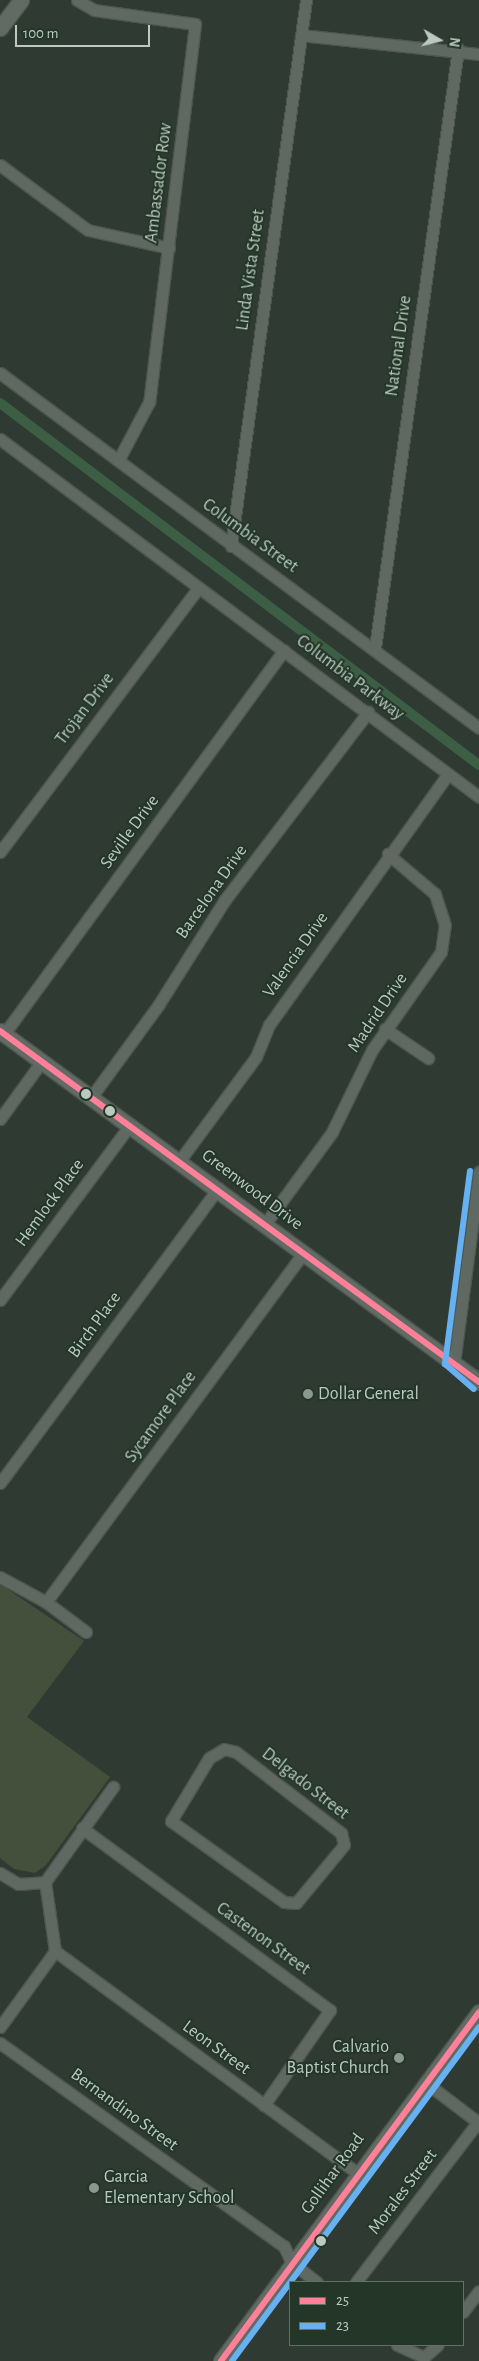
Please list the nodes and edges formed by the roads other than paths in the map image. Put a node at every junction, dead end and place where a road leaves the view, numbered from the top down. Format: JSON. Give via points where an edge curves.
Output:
{"nodes":[{"id":1,"x":22,"y":0,"type":"edge"},
{"id":2,"x":77,"y":0,"type":"edge"},
{"id":3,"x":306,"y":0,"type":"edge"},
{"id":4,"x":0,"y":28,"type":"edge"},
{"id":5,"x":301,"y":35,"type":"junction"},
{"id":6,"x":458,"y":49,"type":"junction"},
{"id":7,"x":479,"y":54,"type":"edge"},
{"id":8,"x":0,"y":165,"type":"edge"},
{"id":9,"x":169,"y":248,"type":"junction"},
{"id":10,"x":0,"y":373,"type":"edge"},
{"id":11,"x":0,"y":439,"type":"edge"},
{"id":12,"x":119,"y":460,"type":"junction"},
{"id":13,"x":231,"y":546,"type":"junction"},
{"id":14,"x":198,"y":588,"type":"junction"},
{"id":15,"x":376,"y":648,"type":"junction"},
{"id":16,"x":284,"y":650,"type":"junction"},
{"id":17,"x":368,"y":712,"type":"junction"},
{"id":18,"x":479,"y":728,"type":"edge"},
{"id":19,"x":448,"y":774,"type":"junction"},
{"id":20,"x":479,"y":797,"type":"edge"},
{"id":21,"x":0,"y":852,"type":"edge"},
{"id":22,"x":388,"y":854,"type":"junction"},
{"id":23,"x":385,"y":1029,"type":"junction"},
{"id":24,"x":2,"y":1032,"type":"edge"},
{"id":25,"x":428,"y":1058,"type":"dead end"},
{"id":26,"x":42,"y":1061,"type":"junction"},
{"id":27,"x":92,"y":1096,"type":"junction"},
{"id":28,"x":0,"y":1119,"type":"edge"},
{"id":29,"x":129,"y":1126,"type":"junction"},
{"id":30,"x":180,"y":1160,"type":"junction"},
{"id":31,"x":479,"y":1172,"type":"edge"},
{"id":32,"x":218,"y":1188,"type":"junction"},
{"id":33,"x":265,"y":1224,"type":"junction"},
{"id":34,"x":304,"y":1252,"type":"junction"},
{"id":35,"x":0,"y":1300,"type":"edge"},
{"id":36,"x":454,"y":1363,"type":"junction"},
{"id":37,"x":479,"y":1382,"type":"edge"},
{"id":38,"x":0,"y":1483,"type":"edge"},
{"id":39,"x":0,"y":1577,"type":"edge"},
{"id":40,"x":46,"y":1602,"type":"junction"},
{"id":41,"x":86,"y":1632,"type":"dead end"},
{"id":42,"x":113,"y":1787,"type":"dead end"},
{"id":43,"x":170,"y":1821,"type":"joint"},
{"id":44,"x":82,"y":1828,"type":"junction"},
{"id":45,"x":0,"y":1873,"type":"edge"},
{"id":46,"x":45,"y":1882,"type":"junction"},
{"id":47,"x":55,"y":1951,"type":"junction"},
{"id":48,"x":479,"y":2012,"type":"edge"},
{"id":49,"x":0,"y":2027,"type":"edge"},
{"id":50,"x":0,"y":2043,"type":"edge"},
{"id":51,"x":425,"y":2082,"type":"junction"},
{"id":52,"x":264,"y":2104,"type":"junction"},
{"id":53,"x":479,"y":2122,"type":"edge"},
{"id":54,"x":357,"y":2173,"type":"junction"},
{"id":55,"x":291,"y":2262,"type":"junction"},
{"id":56,"x":316,"y":2281,"type":"edge"},
{"id":57,"x":357,"y":2281,"type":"edge"},
{"id":58,"x":479,"y":2292,"type":"edge"},
{"id":59,"x":464,"y":2311,"type":"edge"},
{"id":60,"x":399,"y":2346,"type":"edge"},
{"id":61,"x":437,"y":2346,"type":"edge"},
{"id":62,"x":221,"y":2361,"type":"edge"}],
"edges":[{"from":1,"to":4,"type":"main road"},
{"from":2,"to":9,"type":"street","name":"Ambassador Row","via":[[94,10],[195,24]]},
{"from":3,"to":5,"type":"street","name":"Linda Vista Street"},
{"from":5,"to":6,"type":"street"},
{"from":5,"to":13,"type":"street","name":"Linda Vista Street"},
{"from":6,"to":7,"type":"street"},
{"from":6,"to":15,"type":"street","name":"National Drive"},
{"from":8,"to":9,"type":"street","via":[[88,230]]},
{"from":9,"to":12,"type":"street","name":"Ambassador Row","via":[[149,402]]},
{"from":10,"to":12,"type":"street","name":"Columbia Street"},
{"from":11,"to":14,"type":"street","name":"Columbia Parkway"},
{"from":12,"to":13,"type":"street","name":"Columbia Street"},
{"from":13,"to":15,"type":"street","name":"Columbia Street"},
{"from":14,"to":16,"type":"street","name":"Columbia Parkway"},
{"from":14,"to":21,"type":"street","name":"Trojan Drive"},
{"from":15,"to":18,"type":"street","name":"Columbia Street"},
{"from":16,"to":17,"type":"street","name":"Columbia Parkway"},
{"from":16,"to":24,"type":"street","name":"Seville Drive"},
{"from":17,"to":19,"type":"street","name":"Columbia Parkway"},
{"from":17,"to":27,"type":"street","name":"Barcelona Drive","via":[[224,901],[159,1004]]},
{"from":19,"to":20,"type":"street","name":"Columbia Parkway"},
{"from":19,"to":22,"type":"street","name":"Valencia Drive"},
{"from":22,"to":23,"type":"street","name":"Madrid Drive","via":[[435,894],[445,937],[436,962]]},
{"from":22,"to":30,"type":"street","name":"Valencia Drive","via":[[269,1025],[256,1057]]},
{"from":23,"to":25,"type":"street"},
{"from":23,"to":33,"type":"street","name":"Madrid Drive","via":[[332,1132]]},
{"from":24,"to":26,"type":"main road","name":"Greenwood Drive"},
{"from":26,"to":27,"type":"main road","name":"Greenwood Drive"},
{"from":26,"to":28,"type":"street"},
{"from":27,"to":29,"type":"main road","name":"Greenwood Drive"},
{"from":29,"to":30,"type":"main road","name":"Greenwood Drive"},
{"from":29,"to":35,"type":"street","name":"Hemlock Place"},
{"from":30,"to":32,"type":"main road","name":"Greenwood Drive"},
{"from":31,"to":36,"type":"street"},
{"from":32,"to":33,"type":"main road","name":"Greenwood Drive"},
{"from":32,"to":38,"type":"street","name":"Birch Place"},
{"from":33,"to":34,"type":"main road","name":"Greenwood Drive"},
{"from":34,"to":36,"type":"main road","name":"Greenwood Drive"},
{"from":34,"to":40,"type":"street","name":"Sycamore Place"},
{"from":36,"to":37,"type":"main road","name":"Greenwood Drive"},
{"from":39,"to":40,"type":"street"},
{"from":40,"to":41,"type":"street"},
{"from":42,"to":44,"type":"street"},
{"from":43,"to":43,"type":"street","name":"Delgado Street","via":[[194,1790],[196,1776],[209,1758],[224,1750],[236,1752],[335,1826],[344,1845],[304,1898],[284,1902]]},
{"from":44,"to":46,"type":"street"},
{"from":44,"to":52,"type":"street","name":"Castenon Street","via":[[330,2010]]},
{"from":45,"to":46,"type":"street","via":[[18,1884]]},
{"from":46,"to":47,"type":"street"},
{"from":47,"to":49,"type":"street"},
{"from":47,"to":52,"type":"street","name":"Leon Street"},
{"from":48,"to":51,"type":"main road","name":"Gollihar Road"},
{"from":50,"to":55,"type":"street","name":"Bernandino Street","via":[[284,2246]]},
{"from":51,"to":53,"type":"street"},
{"from":51,"to":54,"type":"main road","name":"Gollihar Road"},
{"from":52,"to":54,"type":"street","name":"Leon Street"},
{"from":53,"to":57,"type":"street","name":"Morales Street"},
{"from":54,"to":55,"type":"main road","name":"Gollihar Road"},
{"from":55,"to":56,"type":"street","name":"Bernandino Street"},
{"from":55,"to":62,"type":"main road","name":"Gollihar Road"},
{"from":58,"to":59,"type":"street"},
{"from":60,"to":61,"type":"street","via":[[424,2357]]}]}
